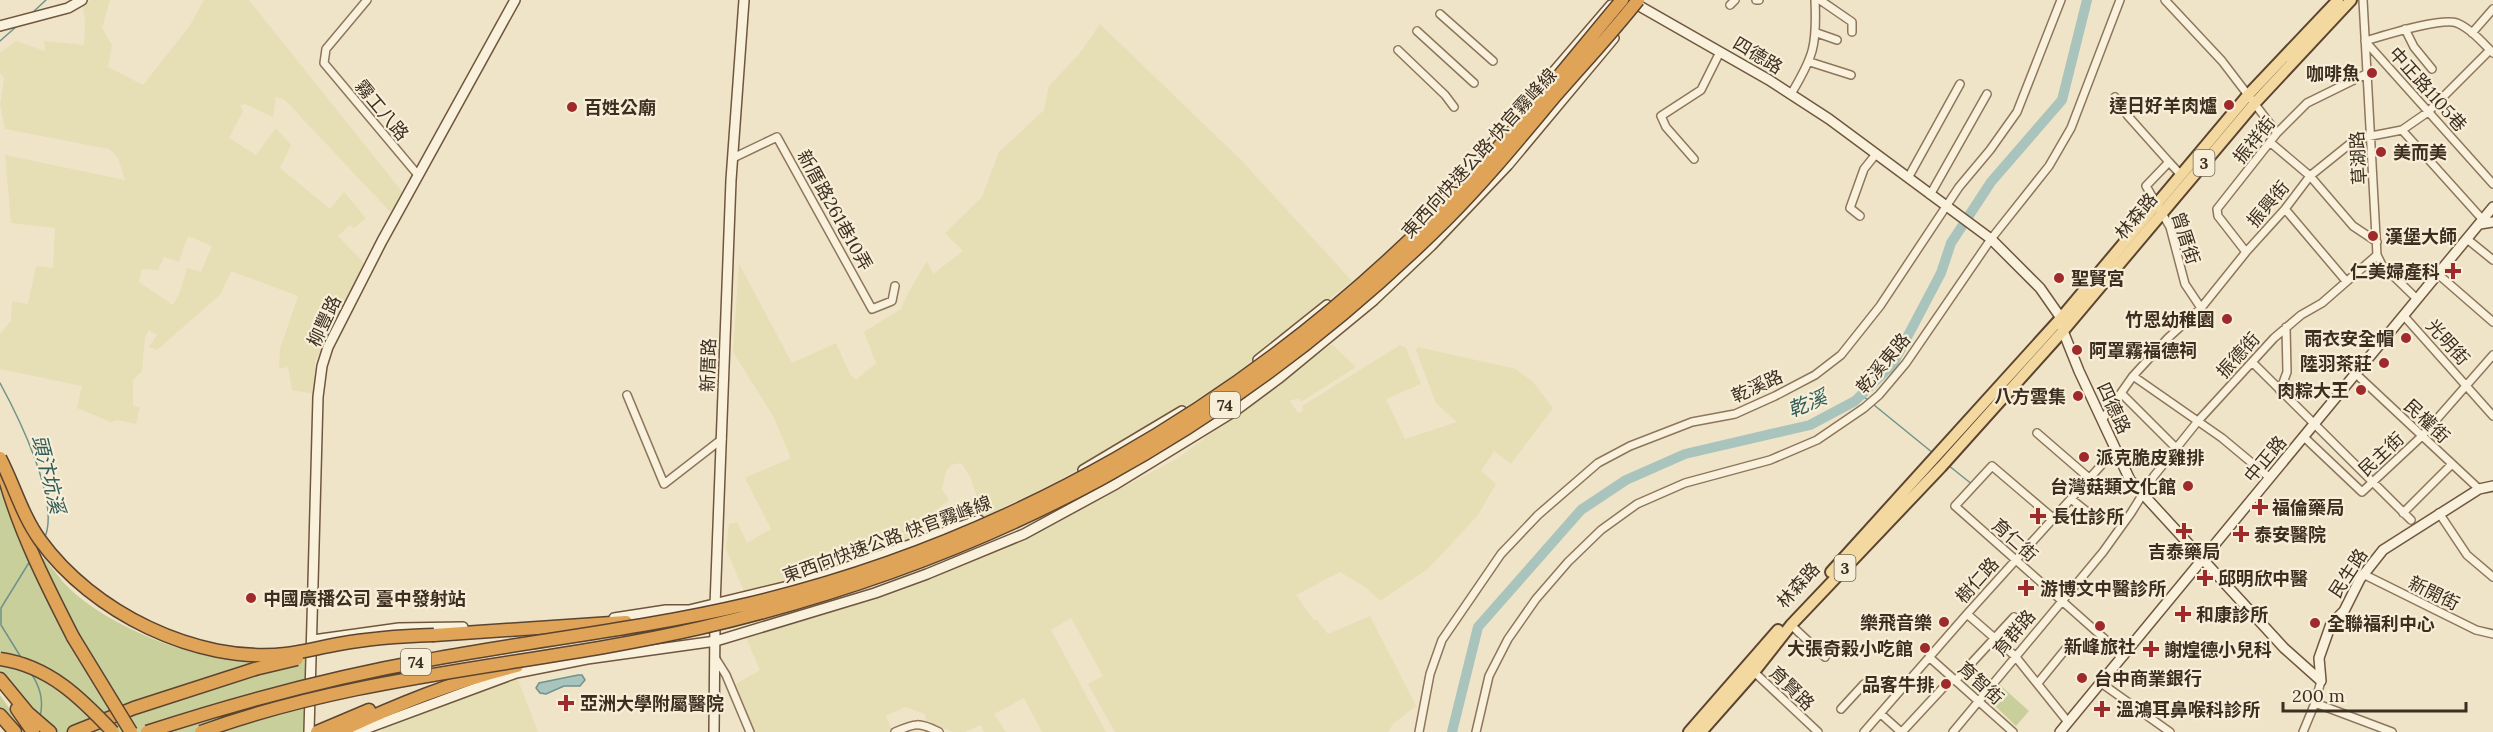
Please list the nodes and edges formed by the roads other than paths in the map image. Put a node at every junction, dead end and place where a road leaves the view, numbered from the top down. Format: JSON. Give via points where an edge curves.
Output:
{"nodes":[{"id":1,"x":82,"y":0,"type":"edge"},
{"id":2,"x":367,"y":0,"type":"edge"},
{"id":3,"x":515,"y":0,"type":"edge"},
{"id":4,"x":744,"y":0,"type":"edge"},
{"id":5,"x":1615,"y":0,"type":"edge"},
{"id":6,"x":1622,"y":0,"type":"edge"},
{"id":7,"x":1629,"y":0,"type":"edge"},
{"id":8,"x":1818,"y":0,"type":"edge"},
{"id":9,"x":2061,"y":0,"type":"edge"},
{"id":10,"x":2120,"y":0,"type":"edge"},
{"id":11,"x":2165,"y":0,"type":"edge"},
{"id":12,"x":2338,"y":0,"type":"edge"},
{"id":13,"x":2351,"y":0,"type":"edge"},
{"id":14,"x":2362,"y":0,"type":"edge"},
{"id":15,"x":1641,"y":2,"type":"edge"},
{"id":16,"x":2493,"y":9,"type":"edge"},
{"id":17,"x":1440,"y":14,"type":"dead end"},
{"id":18,"x":0,"y":27,"type":"edge"},
{"id":19,"x":2404,"y":29,"type":"junction"},
{"id":20,"x":1417,"y":31,"type":"dead end"},
{"id":21,"x":1817,"y":33,"type":"junction"},
{"id":22,"x":1852,"y":33,"type":"dead end"},
{"id":23,"x":2472,"y":33,"type":"junction"},
{"id":24,"x":1837,"y":40,"type":"dead end"},
{"id":25,"x":2365,"y":41,"type":"junction"},
{"id":26,"x":1398,"y":50,"type":"dead end"},
{"id":27,"x":2492,"y":51,"type":"edge"},
{"id":28,"x":1720,"y":52,"type":"junction"},
{"id":29,"x":1493,"y":61,"type":"dead end"},
{"id":30,"x":1810,"y":62,"type":"junction"},
{"id":31,"x":2432,"y":69,"type":"dead end"},
{"id":32,"x":2368,"y":73,"type":"junction"},
{"id":33,"x":1851,"y":75,"type":"dead end"},
{"id":34,"x":1474,"y":83,"type":"dead end"},
{"id":35,"x":1960,"y":84,"type":"dead end"},
{"id":36,"x":1791,"y":94,"type":"junction"},
{"id":37,"x":1987,"y":94,"type":"dead end"},
{"id":38,"x":2115,"y":98,"type":"dead end"},
{"id":39,"x":2251,"y":100,"type":"junction"},
{"id":40,"x":1454,"y":107,"type":"dead end"},
{"id":41,"x":2428,"y":112,"type":"junction"},
{"id":42,"x":2402,"y":130,"type":"junction"},
{"id":43,"x":2277,"y":133,"type":"junction"},
{"id":44,"x":2371,"y":136,"type":"junction"},
{"id":45,"x":2271,"y":143,"type":"junction"},
{"id":46,"x":1876,"y":154,"type":"junction"},
{"id":47,"x":732,"y":158,"type":"junction"},
{"id":48,"x":1694,"y":159,"type":"dead end"},
{"id":49,"x":2169,"y":162,"type":"junction"},
{"id":50,"x":2181,"y":175,"type":"junction"},
{"id":51,"x":418,"y":176,"type":"junction"},
{"id":52,"x":2310,"y":176,"type":"junction"},
{"id":53,"x":1908,"y":178,"type":"junction"},
{"id":54,"x":2493,"y":184,"type":"edge"},
{"id":55,"x":1930,"y":195,"type":"junction"},
{"id":56,"x":2159,"y":207,"type":"junction"},
{"id":57,"x":2493,"y":207,"type":"edge"},
{"id":58,"x":1949,"y":208,"type":"junction"},
{"id":59,"x":2285,"y":209,"type":"junction"},
{"id":60,"x":1860,"y":216,"type":"dead end"},
{"id":61,"x":2485,"y":222,"type":"edge"},
{"id":62,"x":1989,"y":237,"type":"junction"},
{"id":63,"x":2467,"y":239,"type":"junction"},
{"id":64,"x":2378,"y":242,"type":"junction"},
{"id":65,"x":2246,"y":252,"type":"junction"},
{"id":66,"x":2377,"y":255,"type":"junction"},
{"id":67,"x":2493,"y":261,"type":"edge"},
{"id":68,"x":2439,"y":275,"type":"junction"},
{"id":69,"x":2346,"y":281,"type":"junction"},
{"id":70,"x":895,"y":286,"type":"dead end"},
{"id":71,"x":2417,"y":299,"type":"junction"},
{"id":72,"x":2201,"y":308,"type":"junction"},
{"id":73,"x":2404,"y":316,"type":"junction"},
{"id":74,"x":2061,"y":318,"type":"junction"},
{"id":75,"x":2493,"y":322,"type":"edge"},
{"id":76,"x":2286,"y":327,"type":"junction"},
{"id":77,"x":2063,"y":331,"type":"junction"},
{"id":78,"x":2493,"y":356,"type":"edge"},
{"id":79,"x":2253,"y":363,"type":"junction"},
{"id":80,"x":2356,"y":374,"type":"junction"},
{"id":81,"x":2133,"y":376,"type":"junction"},
{"id":82,"x":2467,"y":385,"type":"junction"},
{"id":83,"x":2280,"y":391,"type":"junction"},
{"id":84,"x":2122,"y":394,"type":"junction"},
{"id":85,"x":627,"y":395,"type":"dead end"},
{"id":86,"x":2493,"y":416,"type":"edge"},
{"id":87,"x":2102,"y":420,"type":"junction"},
{"id":88,"x":2198,"y":421,"type":"junction"},
{"id":89,"x":2315,"y":424,"type":"junction"},
{"id":90,"x":2037,"y":434,"type":"dead end"},
{"id":91,"x":2422,"y":436,"type":"junction"},
{"id":92,"x":2305,"y":438,"type":"junction"},
{"id":93,"x":722,"y":439,"type":"junction"},
{"id":94,"x":2176,"y":448,"type":"junction"},
{"id":95,"x":2115,"y":450,"type":"junction"},
{"id":96,"x":1946,"y":453,"type":"junction"},
{"id":97,"x":0,"y":459,"type":"edge"},
{"id":98,"x":1937,"y":464,"type":"junction"},
{"id":99,"x":2452,"y":464,"type":"junction"},
{"id":100,"x":2270,"y":477,"type":"junction"},
{"id":101,"x":2090,"y":478,"type":"junction"},
{"id":102,"x":2374,"y":482,"type":"junction"},
{"id":103,"x":2493,"y":486,"type":"edge"},
{"id":104,"x":2479,"y":489,"type":"junction"},
{"id":105,"x":2142,"y":496,"type":"junction"},
{"id":106,"x":2071,"y":499,"type":"junction"},
{"id":107,"x":2403,"y":513,"type":"junction"},
{"id":108,"x":2439,"y":513,"type":"junction"},
{"id":109,"x":2090,"y":514,"type":"dead end"},
{"id":110,"x":2053,"y":518,"type":"junction"},
{"id":111,"x":2411,"y":520,"type":"dead end"},
{"id":112,"x":2015,"y":560,"type":"junction"},
{"id":113,"x":2202,"y":560,"type":"junction"},
{"id":114,"x":2363,"y":574,"type":"junction"},
{"id":115,"x":2493,"y":577,"type":"edge"},
{"id":116,"x":2061,"y":600,"type":"junction"},
{"id":117,"x":715,"y":602,"type":"junction"},
{"id":118,"x":1967,"y":614,"type":"junction"},
{"id":119,"x":689,"y":616,"type":"junction"},
{"id":120,"x":2014,"y":617,"type":"dead end"},
{"id":121,"x":1791,"y":625,"type":"junction"},
{"id":122,"x":694,"y":629,"type":"junction"},
{"id":123,"x":2493,"y":634,"type":"edge"},
{"id":124,"x":434,"y":635,"type":"junction"},
{"id":125,"x":1995,"y":638,"type":"junction"},
{"id":126,"x":313,"y":640,"type":"junction"},
{"id":127,"x":716,"y":641,"type":"junction"},
{"id":128,"x":2069,"y":645,"type":"dead end"},
{"id":129,"x":2015,"y":656,"type":"junction"},
{"id":130,"x":2124,"y":656,"type":"junction"},
{"id":131,"x":1825,"y":657,"type":"dead end"},
{"id":132,"x":1929,"y":657,"type":"junction"},
{"id":133,"x":0,"y":659,"type":"edge"},
{"id":134,"x":716,"y":659,"type":"junction"},
{"id":135,"x":1751,"y":668,"type":"junction"},
{"id":136,"x":0,"y":679,"type":"edge"},
{"id":137,"x":1954,"y":679,"type":"junction"},
{"id":138,"x":2321,"y":681,"type":"junction"},
{"id":139,"x":2038,"y":683,"type":"junction"},
{"id":140,"x":2102,"y":683,"type":"junction"},
{"id":141,"x":1864,"y":684,"type":"dead end"},
{"id":142,"x":0,"y":687,"type":"edge"},
{"id":143,"x":421,"y":695,"type":"junction"},
{"id":144,"x":1977,"y":701,"type":"junction"},
{"id":145,"x":2315,"y":703,"type":"junction"},
{"id":146,"x":1841,"y":709,"type":"dead end"},
{"id":147,"x":1881,"y":714,"type":"junction"},
{"id":148,"x":3,"y":719,"type":"edge"},
{"id":149,"x":2068,"y":722,"type":"junction"},
{"id":150,"x":40,"y":727,"type":"edge"},
{"id":151,"x":1814,"y":731,"type":"edge"},
{"id":152,"x":15,"y":732,"type":"edge"},
{"id":153,"x":74,"y":732,"type":"edge"},
{"id":154,"x":113,"y":732,"type":"edge"},
{"id":155,"x":131,"y":732,"type":"edge"},
{"id":156,"x":147,"y":732,"type":"edge"},
{"id":157,"x":201,"y":732,"type":"edge"},
{"id":158,"x":309,"y":732,"type":"edge"},
{"id":159,"x":318,"y":732,"type":"edge"},
{"id":160,"x":338,"y":732,"type":"edge"},
{"id":161,"x":357,"y":732,"type":"edge"},
{"id":162,"x":714,"y":732,"type":"edge"},
{"id":163,"x":750,"y":732,"type":"edge"},
{"id":164,"x":895,"y":732,"type":"edge"},
{"id":165,"x":939,"y":732,"type":"edge"},
{"id":166,"x":1419,"y":732,"type":"edge"},
{"id":167,"x":1476,"y":732,"type":"edge"},
{"id":168,"x":1689,"y":732,"type":"edge"},
{"id":169,"x":1701,"y":732,"type":"edge"},
{"id":170,"x":1864,"y":732,"type":"edge"},
{"id":171,"x":1902,"y":732,"type":"edge"},
{"id":172,"x":1953,"y":732,"type":"edge"},
{"id":173,"x":2013,"y":732,"type":"edge"},
{"id":174,"x":2060,"y":732,"type":"edge"},
{"id":175,"x":2170,"y":732,"type":"edge"},
{"id":176,"x":2303,"y":732,"type":"edge"},
{"id":177,"x":2392,"y":732,"type":"edge"}],
"edges":[{"from":1,"to":18,"type":"street","via":[[68,8]]},
{"from":2,"to":51,"type":"street","name":"霧工八路","via":[[326,49],[324,63]]},
{"from":3,"to":51,"type":"street","name":"柳豐路"},
{"from":4,"to":47,"type":"street","name":"新厝路"},
{"from":5,"to":117,"type":"street","via":[[1429,212],[1358,280],[1223,387],[1060,483],[999,513],[808,581]]},
{"from":6,"to":119,"type":"highway","name":"東西向快速公路 快官霧峰線","number":"74","bridge":true,"via":[[1435,216],[1368,279],[1209,403],[1118,458],[997,519],[932,546],[809,588]]},
{"from":7,"to":15,"type":"street","name":"四德路"},
{"from":8,"to":21,"type":"street"},
{"from":8,"to":22,"type":"street","via":[[1852,22]]},
{"from":9,"to":58,"type":"street","name":"乾溪路","via":[[2017,112]]},
{"from":10,"to":62,"type":"street","name":"乾溪東路","via":[[2071,128],[2049,166]]},
{"from":11,"to":39,"type":"street"},
{"from":12,"to":39,"type":"main road","name":"林森路","number":"3"},
{"from":13,"to":39,"type":"main road","name":"林森路","number":"3"},
{"from":14,"to":25,"type":"street","name":"草湖路"},
{"from":15,"to":28,"type":"street","name":"四德路"},
{"from":15,"to":122,"type":"highway","name":"東西向快速公路 快官霧峰線","number":"74","bridge":true,"via":[[1433,232],[1332,324],[1209,415],[1067,498],[967,544],[849,588]]},
{"from":15,"to":127,"type":"street","via":[[1508,165],[1431,246],[1374,300],[1235,411],[1116,484],[1024,534],[875,593]]},
{"from":16,"to":23,"type":"street"},
{"from":17,"to":29,"type":"street"},
{"from":19,"to":23,"type":"street","via":[[2451,21]]},
{"from":19,"to":25,"type":"street"},
{"from":19,"to":31,"type":"street"},
{"from":20,"to":34,"type":"street"},
{"from":21,"to":24,"type":"street"},
{"from":21,"to":30,"type":"street"},
{"from":23,"to":27,"type":"street"},
{"from":25,"to":32,"type":"street","name":"草湖路"},
{"from":25,"to":41,"type":"street","name":"中正路1105巷"},
{"from":26,"to":40,"type":"street"},
{"from":27,"to":41,"type":"street","name":"振興街"},
{"from":28,"to":36,"type":"street","name":"四德路"},
{"from":28,"to":48,"type":"street","via":[[1701,90],[1660,116]]},
{"from":30,"to":33,"type":"street"},
{"from":30,"to":36,"type":"street"},
{"from":32,"to":43,"type":"street","name":"振祥街","via":[[2307,103]]},
{"from":32,"to":44,"type":"street","name":"草湖路"},
{"from":35,"to":53,"type":"street"},
{"from":36,"to":46,"type":"street","name":"四德路"},
{"from":37,"to":55,"type":"street"},
{"from":38,"to":49,"type":"street"},
{"from":39,"to":43,"type":"street"},
{"from":39,"to":50,"type":"main road","name":"林森路","number":"3"},
{"from":39,"to":56,"type":"main road","name":"林森路","number":"3"},
{"from":41,"to":42,"type":"street","name":"振興街"},
{"from":41,"to":54,"type":"street","name":"中正路1105巷"},
{"from":42,"to":44,"type":"street","name":"振興街"},
{"from":42,"to":61,"type":"street"},
{"from":43,"to":45,"type":"street","name":"振祥街"},
{"from":44,"to":52,"type":"street","name":"振興街","via":[[2356,139]]},
{"from":44,"to":64,"type":"street","name":"草湖路"},
{"from":45,"to":52,"type":"street"},
{"from":45,"to":65,"type":"street","name":"振祥街","via":[[2217,209],[2218,216]]},
{"from":46,"to":53,"type":"street","name":"四德路"},
{"from":46,"to":60,"type":"street","via":[[1864,169],[1850,208]]},
{"from":47,"to":70,"type":"street","name":"新厝路261巷10弄","via":[[777,137],[872,309],[892,301]]},
{"from":47,"to":93,"type":"street","name":"新厝路"},
{"from":49,"to":50,"type":"street"},
{"from":49,"to":56,"type":"street","name":"曾厝街","via":[[2146,186]]},
{"from":50,"to":56,"type":"main road","name":"林森路","number":"3"},
{"from":51,"to":126,"type":"street","name":"柳豐路","via":[[328,346],[322,366]]},
{"from":52,"to":59,"type":"street","name":"振興街"},
{"from":52,"to":64,"type":"street","via":[[2353,226]]},
{"from":53,"to":55,"type":"street","name":"四德路"},
{"from":55,"to":58,"type":"street","name":"四德路"},
{"from":56,"to":72,"type":"street","name":"曾厝街","via":[[2170,227],[2185,284]]},
{"from":56,"to":74,"type":"main road","name":"林森路","number":"3"},
{"from":56,"to":77,"type":"main road","name":"林森路","number":"3"},
{"from":57,"to":61,"type":"street","name":"中正路"},
{"from":58,"to":62,"type":"street","name":"四德路"},
{"from":58,"to":166,"type":"street","name":"乾溪路","via":[[1841,355],[1815,375],[1735,414],[1692,422],[1630,446],[1598,463],[1538,515],[1502,554],[1442,640],[1430,674]]},
{"from":59,"to":65,"type":"street","name":"振興街"},
{"from":59,"to":69,"type":"street"},
{"from":61,"to":63,"type":"street","name":"中正路"},
{"from":62,"to":74,"type":"street","name":"四德路","via":[[2040,288]]},
{"from":62,"to":167,"type":"street","name":"乾溪東路","via":[[1906,363],[1864,408],[1817,440],[1770,460],[1685,483],[1637,504],[1601,530],[1536,599],[1508,639],[1489,676]]},
{"from":63,"to":67,"type":"street"},
{"from":63,"to":68,"type":"street","name":"中正路"},
{"from":64,"to":66,"type":"street","name":"草湖路"},
{"from":65,"to":72,"type":"street","name":"振興街"},
{"from":66,"to":69,"type":"street","name":"振德街"},
{"from":66,"to":71,"type":"street","via":[[2382,265]]},
{"from":68,"to":71,"type":"street","name":"中正路"},
{"from":68,"to":75,"type":"street"},
{"from":69,"to":76,"type":"street","name":"振德街"},
{"from":71,"to":73,"type":"street","name":"中正路"},
{"from":72,"to":81,"type":"street","name":"振興街"},
{"from":73,"to":80,"type":"street","name":"中正路"},
{"from":73,"to":82,"type":"street","name":"光明街"},
{"from":74,"to":77,"type":"street","name":"四德路"},
{"from":74,"to":96,"type":"main road","name":"林森路","number":"3"},
{"from":76,"to":79,"type":"street","name":"振德街"},
{"from":76,"to":83,"type":"street","via":[[2287,372]]},
{"from":77,"to":87,"type":"street","name":"四德路"},
{"from":77,"to":96,"type":"main road","name":"林森路","number":"3"},
{"from":78,"to":82,"type":"street","name":"民主街"},
{"from":79,"to":83,"type":"street"},
{"from":79,"to":88,"type":"street","name":"振德街"},
{"from":80,"to":89,"type":"street","name":"中正路"},
{"from":80,"to":91,"type":"street","name":"民權街"},
{"from":81,"to":84,"type":"street","name":"振興街"},
{"from":81,"to":88,"type":"street"},
{"from":82,"to":86,"type":"street","name":"光明街"},
{"from":82,"to":91,"type":"street","name":"民主街"},
{"from":83,"to":89,"type":"street"},
{"from":84,"to":87,"type":"street","name":"振興街"},
{"from":84,"to":94,"type":"street"},
{"from":85,"to":93,"type":"street","via":[[664,484]]},
{"from":87,"to":95,"type":"street","name":"四德路"},
{"from":88,"to":94,"type":"street","name":"振德街"},
{"from":88,"to":100,"type":"street"},
{"from":89,"to":92,"type":"street","name":"中正路"},
{"from":89,"to":102,"type":"street"},
{"from":90,"to":101,"type":"street"},
{"from":91,"to":99,"type":"street","name":"民權街"},
{"from":91,"to":102,"type":"street","name":"民主街"},
{"from":92,"to":100,"type":"street","name":"中正路"},
{"from":92,"to":102,"type":"street","name":"民主街","via":[[2362,492]]},
{"from":93,"to":117,"type":"street","name":"新厝路"},
{"from":94,"to":105,"type":"street","name":"振德街"},
{"from":95,"to":101,"type":"street","name":"樹仁路"},
{"from":95,"to":105,"type":"street","name":"四德路"},
{"from":96,"to":98,"type":"main road","number":"3"},
{"from":97,"to":124,"type":"highway","bridge":true,"via":[[31,525],[60,564],[125,616],[159,632],[205,647],[263,654]]},
{"from":97,"to":155,"type":"highway","bridge":true,"via":[[14,511],[37,567],[73,637]]},
{"from":98,"to":121,"type":"main road","name":"林森路","number":"3"},
{"from":98,"to":135,"type":"main road","name":"林森路","number":"3"},
{"from":99,"to":104,"type":"street","name":"民權街"},
{"from":99,"to":107,"type":"street"},
{"from":100,"to":113,"type":"street","name":"中正路"},
{"from":101,"to":106,"type":"street","name":"樹仁路"},
{"from":102,"to":107,"type":"street"},
{"from":103,"to":104,"type":"street","name":"民生路"},
{"from":104,"to":108,"type":"street","name":"民生路"},
{"from":105,"to":113,"type":"street","name":"四德路"},
{"from":105,"to":116,"type":"street","name":"育群路","via":[[2103,552]]},
{"from":106,"to":109,"type":"street"},
{"from":106,"to":110,"type":"street","name":"樹仁路"},
{"from":107,"to":111,"type":"street"},
{"from":108,"to":114,"type":"street","name":"民生路","via":[[2383,549]]},
{"from":108,"to":115,"type":"street","via":[[2467,555]]},
{"from":110,"to":112,"type":"street","name":"樹仁路"},
{"from":110,"to":112,"type":"street","name":"育仁街","via":[[1992,465],[1955,506]]},
{"from":112,"to":116,"type":"street","name":"育仁街"},
{"from":112,"to":118,"type":"street","name":"樹仁路"},
{"from":113,"to":130,"type":"street","name":"中正路"},
{"from":113,"to":138,"type":"street","name":"四德路","via":[[2284,648]]},
{"from":114,"to":123,"type":"street","name":"新開街","via":[[2476,630]]},
{"from":114,"to":138,"type":"street","name":"民生路","via":[[2325,639],[2319,658]]},
{"from":116,"to":129,"type":"street","name":"育群路"},
{"from":116,"to":130,"type":"street","name":"育仁街"},
{"from":117,"to":126,"type":"street","via":[[689,610],[569,624],[399,628]]},
{"from":117,"to":127,"type":"street","name":"新厝路"},
{"from":118,"to":125,"type":"street"},
{"from":118,"to":132,"type":"street","name":"樹仁路"},
{"from":119,"to":124,"type":"highway","bridge":true,"via":[[672,614],[620,624]]},
{"from":119,"to":156,"type":"highway","number":"74","bridge":true,"via":[[334,679]]},
{"from":120,"to":125,"type":"street"},
{"from":121,"to":131,"type":"street"},
{"from":121,"to":135,"type":"main road","name":"林森路","number":"3"},
{"from":122,"to":143,"type":"highway","bridge":true,"via":[[496,671]]},
{"from":122,"to":157,"type":"highway","number":"74","bridge":true,"via":[[368,685]]},
{"from":124,"to":153,"type":"highway","bridge":true,"via":[[255,669]]},
{"from":125,"to":129,"type":"street"},
{"from":125,"to":137,"type":"street"},
{"from":126,"to":158,"type":"street","name":"柳豐路"},
{"from":127,"to":134,"type":"street","name":"新厝路"},
{"from":127,"to":161,"type":"street","via":[[516,673]]},
{"from":128,"to":139,"type":"street"},
{"from":129,"to":139,"type":"street"},
{"from":129,"to":144,"type":"street","name":"育群路"},
{"from":130,"to":140,"type":"street","name":"中正路"},
{"from":132,"to":137,"type":"street","name":"育智街"},
{"from":132,"to":147,"type":"street","name":"樹仁路"},
{"from":133,"to":154,"type":"highway","bridge":true,"via":[[32,668],[55,680],[81,698]]},
{"from":134,"to":162,"type":"street","name":"新厝路"},
{"from":134,"to":163,"type":"street"},
{"from":135,"to":151,"type":"street","name":"育賢路"},
{"from":135,"to":168,"type":"main road","name":"林森路","number":"3"},
{"from":135,"to":169,"type":"main road","name":"林森路","number":"3"},
{"from":136,"to":150,"type":"highway"},
{"from":137,"to":144,"type":"street","name":"育智街"},
{"from":137,"to":171,"type":"street"},
{"from":138,"to":145,"type":"street","name":"民生路"},
{"from":139,"to":149,"type":"street"},
{"from":140,"to":149,"type":"street","name":"中正路"},
{"from":140,"to":175,"type":"street"},
{"from":141,"to":146,"type":"street"},
{"from":142,"to":150,"type":"highway"},
{"from":143,"to":159,"type":"highway","via":[[382,705]]},
{"from":143,"to":160,"type":"highway"},
{"from":144,"to":172,"type":"street","name":"育群路"},
{"from":144,"to":173,"type":"street","name":"育智街"},
{"from":145,"to":176,"type":"street","name":"民生路"},
{"from":145,"to":177,"type":"street"},
{"from":147,"to":170,"type":"street","name":"樹仁路"},
{"from":147,"to":171,"type":"street"},
{"from":148,"to":152,"type":"highway"},
{"from":149,"to":174,"type":"street","name":"中正路"},
{"from":164,"to":165,"type":"street","via":[[914,724]]}]}
